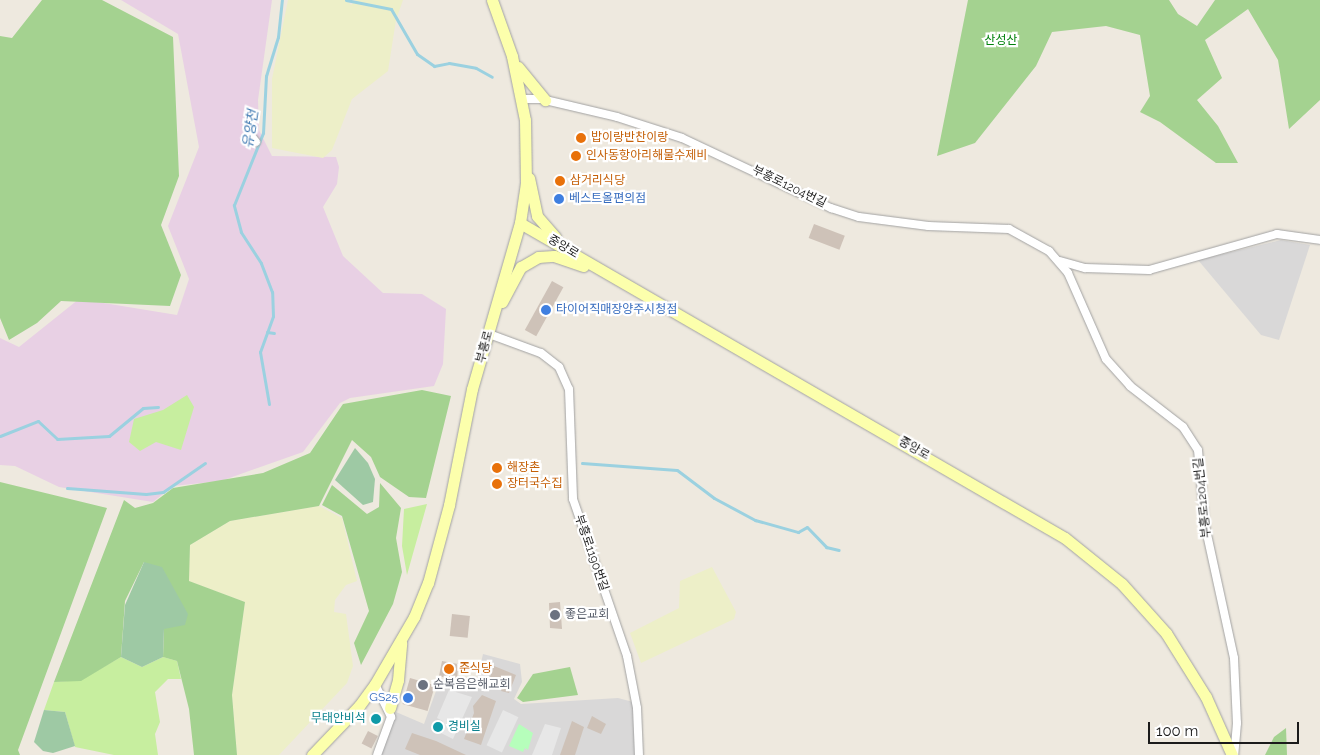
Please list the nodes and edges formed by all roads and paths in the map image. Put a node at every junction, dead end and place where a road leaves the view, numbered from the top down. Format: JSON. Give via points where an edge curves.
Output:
{"nodes":[{"id":1,"x":492,"y":0,"type":"edge"},
{"id":2,"x":512,"y":56,"type":"junction"},
{"id":3,"x":520,"y":99,"type":"junction"},
{"id":4,"x":545,"y":100,"type":"junction"},
{"id":5,"x":527,"y":164,"type":"junction"},
{"id":6,"x":520,"y":223,"type":"junction"},
{"id":7,"x":1320,"y":240,"type":"edge"},
{"id":8,"x":584,"y":260,"type":"junction"},
{"id":9,"x":1057,"y":260,"type":"junction"},
{"id":10,"x":629,"y":287,"type":"junction"},
{"id":11,"x":493,"y":316,"type":"junction"},
{"id":12,"x":489,"y":334,"type":"junction"},
{"id":13,"x":402,"y":638,"type":"junction"},
{"id":14,"x":375,"y":684,"type":"junction"},
{"id":15,"x":390,"y":708,"type":"junction"},
{"id":16,"x":312,"y":755,"type":"edge"},
{"id":17,"x":377,"y":755,"type":"edge"},
{"id":18,"x":640,"y":755,"type":"edge"},
{"id":19,"x":1233,"y":755,"type":"edge"}],
"edges":[{"from":1,"to":2,"type":"main road","name":"부흥로"},
{"from":2,"to":3,"type":"main road","name":"부흥로"},
{"from":2,"to":4,"type":"main road","via":[[524,78]]},
{"from":3,"to":4,"type":"street","name":"부흥로1204번길"},
{"from":3,"to":5,"type":"main road","name":"부흥로"},
{"from":4,"to":9,"type":"street","name":"부흥로1204번길","via":[[682,138],[852,214],[928,226],[1009,229],[1033,240]]},
{"from":5,"to":6,"type":"main road","name":"부흥로"},
{"from":5,"to":8,"type":"main road","via":[[537,216],[551,234]]},
{"from":6,"to":8,"type":"main road","name":"중앙로"},
{"from":6,"to":11,"type":"main road","name":"부흥로"},
{"from":7,"to":9,"type":"street","name":"부흥로1204번길","via":[[1277,234],[1149,270],[1085,268]]},
{"from":8,"to":10,"type":"main road","name":"중앙로"},
{"from":9,"to":19,"type":"street","name":"부흥로1204번길","via":[[1068,274],[1106,359],[1130,386],[1183,427],[1198,450],[1205,525],[1234,658],[1237,716]]},
{"from":10,"to":11,"type":"main road","via":[[572,261],[538,256],[521,267]]},
{"from":10,"to":19,"type":"main road","name":"중앙로","via":[[966,478],[1083,551],[1135,596],[1166,633],[1202,690]]},
{"from":11,"to":12,"type":"main road","name":"부흥로"},
{"from":12,"to":13,"type":"main road","name":"부흥로","via":[[472,390],[438,552],[414,617]]},
{"from":12,"to":18,"type":"street","name":"부흥로1190번길","via":[[541,353],[559,367],[569,389],[573,499],[627,656]]},
{"from":13,"to":14,"type":"main road","name":"부흥로"},
{"from":13,"to":15,"type":"main road","via":[[398,680]]},
{"from":14,"to":15,"type":"street"},
{"from":14,"to":16,"type":"main road","name":"부흥로","via":[[359,706]]},
{"from":15,"to":17,"type":"street","via":[[391,722]]}]}
